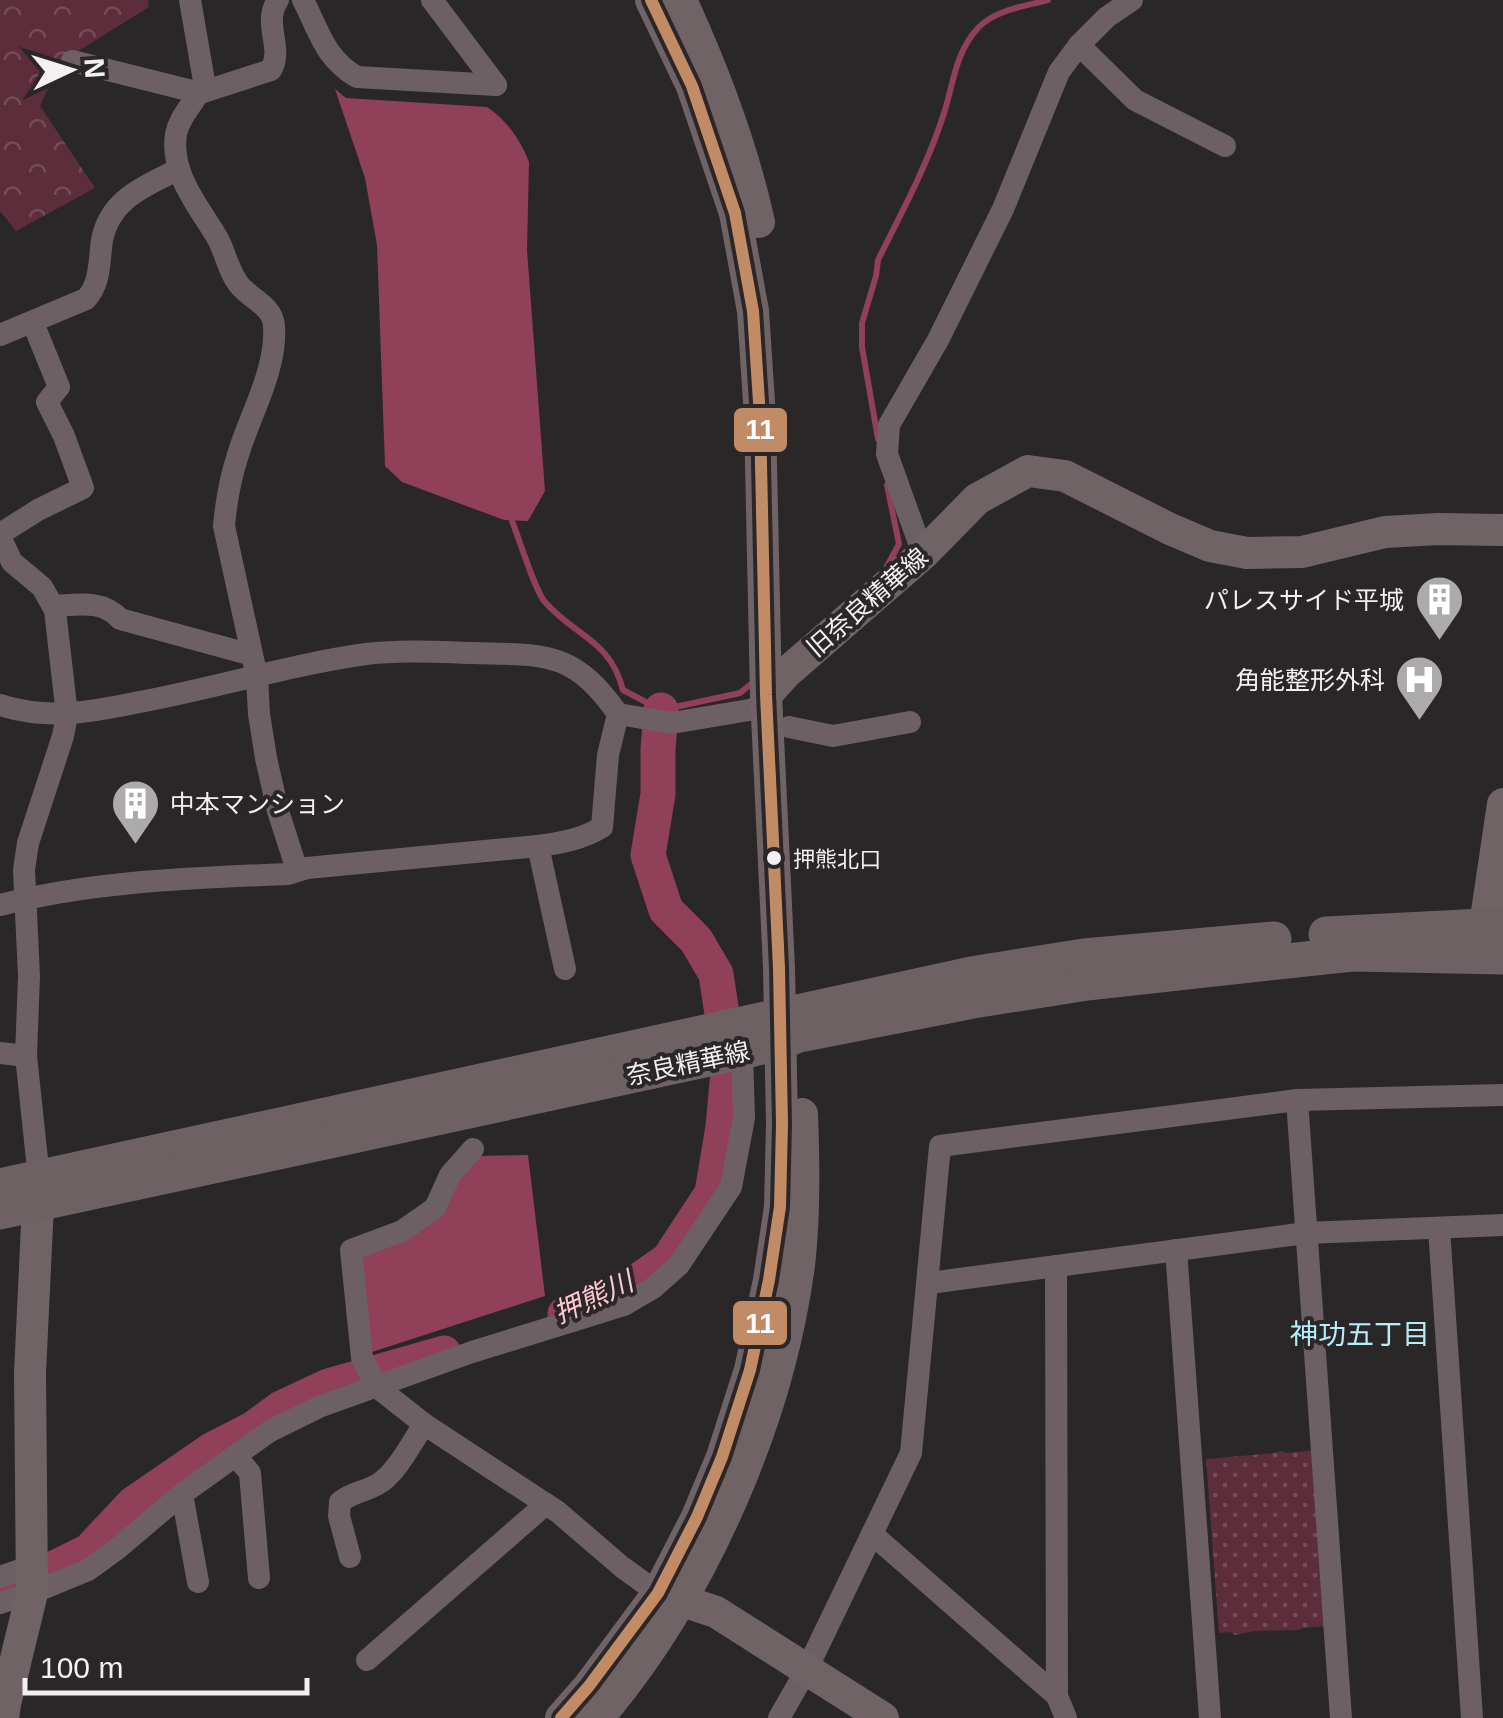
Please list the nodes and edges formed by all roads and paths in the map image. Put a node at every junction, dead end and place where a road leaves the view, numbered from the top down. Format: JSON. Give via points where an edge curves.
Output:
{"nodes":[{"id":1,"x":190,"y":0,"type":"edge"},
{"id":2,"x":278,"y":0,"type":"edge"},
{"id":3,"x":303,"y":0,"type":"edge"},
{"id":4,"x":432,"y":0,"type":"edge"},
{"id":5,"x":651,"y":0,"type":"edge"},
{"id":6,"x":681,"y":0,"type":"edge"},
{"id":7,"x":1132,"y":0,"type":"edge"},
{"id":8,"x":1079,"y":45,"type":"junction"},
{"id":9,"x":72,"y":61,"type":"dead end"},
{"id":10,"x":200,"y":93,"type":"junction"},
{"id":11,"x":1226,"y":146,"type":"dead end"},
{"id":12,"x":179,"y":169,"type":"junction"},
{"id":13,"x":32,"y":323,"type":"junction"},
{"id":14,"x":0,"y":335,"type":"edge"},
{"id":15,"x":1503,"y":530,"type":"edge"},
{"id":16,"x":0,"y":536,"type":"edge"},
{"id":17,"x":923,"y":554,"type":"junction"},
{"id":18,"x":6,"y":572,"type":"edge"},
{"id":19,"x":53,"y":606,"type":"junction"},
{"id":20,"x":255,"y":666,"type":"junction"},
{"id":21,"x":776,"y":684,"type":"junction"},
{"id":22,"x":0,"y":706,"type":"edge"},
{"id":23,"x":618,"y":714,"type":"junction"},
{"id":24,"x":67,"y":715,"type":"junction"},
{"id":25,"x":910,"y":722,"type":"dead end"},
{"id":26,"x":789,"y":727,"type":"junction"},
{"id":27,"x":1503,"y":804,"type":"edge"},
{"id":28,"x":538,"y":846,"type":"junction"},
{"id":29,"x":296,"y":870,"type":"junction"},
{"id":30,"x":24,"y":899,"type":"junction"},
{"id":31,"x":0,"y":905,"type":"edge"},
{"id":32,"x":1494,"y":941,"type":"edge"},
{"id":33,"x":565,"y":968,"type":"dead end"},
{"id":34,"x":790,"y":1026,"type":"junction"},
{"id":35,"x":723,"y":1044,"type":"junction"},
{"id":36,"x":0,"y":1053,"type":"edge"},
{"id":37,"x":26,"y":1056,"type":"junction"},
{"id":38,"x":1503,"y":1095,"type":"edge"},
{"id":39,"x":1297,"y":1100,"type":"junction"},
{"id":40,"x":473,"y":1149,"type":"dead end"},
{"id":41,"x":0,"y":1186,"type":"edge"},
{"id":42,"x":39,"y":1191,"type":"junction"},
{"id":43,"x":0,"y":1212,"type":"edge"},
{"id":44,"x":1503,"y":1225,"type":"edge"},
{"id":45,"x":1438,"y":1228,"type":"junction"},
{"id":46,"x":1306,"y":1233,"type":"junction"},
{"id":47,"x":1176,"y":1250,"type":"junction"},
{"id":48,"x":1056,"y":1266,"type":"junction"},
{"id":49,"x":929,"y":1283,"type":"junction"},
{"id":50,"x":377,"y":1387,"type":"junction"},
{"id":51,"x":424,"y":1424,"type":"junction"},
{"id":52,"x":236,"y":1456,"type":"junction"},
{"id":53,"x":182,"y":1494,"type":"junction"},
{"id":54,"x":546,"y":1504,"type":"junction"},
{"id":55,"x":872,"y":1534,"type":"junction"},
{"id":56,"x":350,"y":1558,"type":"dead end"},
{"id":57,"x":0,"y":1577,"type":"edge"},
{"id":58,"x":259,"y":1578,"type":"dead end"},
{"id":59,"x":32,"y":1580,"type":"junction"},
{"id":60,"x":198,"y":1582,"type":"dead end"},
{"id":61,"x":670,"y":1596,"type":"junction"},
{"id":62,"x":0,"y":1603,"type":"edge"},
{"id":63,"x":366,"y":1660,"type":"dead end"},
{"id":64,"x":808,"y":1669,"type":"junction"},
{"id":65,"x":1061,"y":1707,"type":"edge"},
{"id":66,"x":3,"y":1718,"type":"edge"},
{"id":67,"x":561,"y":1718,"type":"edge"},
{"id":68,"x":598,"y":1718,"type":"edge"},
{"id":69,"x":778,"y":1718,"type":"edge"},
{"id":70,"x":884,"y":1718,"type":"edge"},
{"id":71,"x":1210,"y":1718,"type":"edge"},
{"id":72,"x":1341,"y":1718,"type":"edge"},
{"id":73,"x":1472,"y":1718,"type":"edge"}],
"edges":[{"from":1,"to":10,"type":"street","via":[[204,81]]},
{"from":2,"to":10,"type":"street","via":[[272,8],[278,59],[272,70]]},
{"from":3,"to":4,"type":"street","via":[[332,59],[357,77],[496,85]]},
{"from":5,"to":21,"type":"street","via":[[692,86],[735,213],[753,311]]},
{"from":6,"to":21,"type":"street","via":[[738,142],[773,301],[782,416]]},
{"from":7,"to":8,"type":"street"},
{"from":8,"to":11,"type":"street","via":[[1135,100]]},
{"from":8,"to":17,"type":"street","via":[[1059,72],[1003,209],[938,340],[889,425],[887,454]]},
{"from":9,"to":10,"type":"street"},
{"from":10,"to":12,"type":"street","via":[[180,120]]},
{"from":12,"to":13,"type":"street","via":[[126,196],[105,231],[91,294]]},
{"from":12,"to":20,"type":"street","via":[[236,281],[274,323],[274,349],[236,460],[224,526]]},
{"from":13,"to":14,"type":"street"},
{"from":13,"to":16,"type":"street","via":[[59,386],[46,402],[83,488]]},
{"from":15,"to":17,"type":"street","name":"旧奈良精華線","via":[[1385,532],[1302,552],[1247,553],[1210,546],[1065,476],[1028,472],[977,500]]},
{"from":16,"to":18,"type":"street"},
{"from":17,"to":21,"type":"street","name":"旧奈良精華線"},
{"from":18,"to":19,"type":"street","via":[[42,587]]},
{"from":19,"to":20,"type":"street","via":[[108,608]]},
{"from":19,"to":24,"type":"street"},
{"from":20,"to":23,"type":"street","via":[[409,651],[536,655],[584,673]]},
{"from":20,"to":24,"type":"street","via":[[219,686]]},
{"from":20,"to":29,"type":"street","via":[[266,758]]},
{"from":21,"to":23,"type":"street","name":"旧奈良精華線","via":[[754,709],[672,723]]},
{"from":21,"to":26,"type":"street"},
{"from":21,"to":34,"type":"street","via":[[779,968]]},
{"from":22,"to":24,"type":"street"},
{"from":23,"to":28,"type":"street","via":[[602,827]]},
{"from":24,"to":30,"type":"street","via":[[28,843]]},
{"from":25,"to":26,"type":"street","via":[[832,736]]},
{"from":26,"to":34,"type":"street"},
{"from":27,"to":32,"type":"street"},
{"from":28,"to":29,"type":"street"},
{"from":28,"to":33,"type":"street"},
{"from":29,"to":30,"type":"street"},
{"from":30,"to":31,"type":"street"},
{"from":30,"to":37,"type":"street"},
{"from":32,"to":34,"type":"main road","name":"奈良精華線","via":[[1357,931],[1084,956],[972,974]]},
{"from":34,"to":35,"type":"main road","name":"奈良精華線"},
{"from":34,"to":61,"type":"street","via":[[804,1169],[792,1309],[747,1460],[709,1550]]},
{"from":35,"to":42,"type":"main road","name":"奈良精華線"},
{"from":35,"to":50,"type":"street","via":[[744,1118],[731,1187],[678,1265],[624,1305]]},
{"from":36,"to":37,"type":"street"},
{"from":37,"to":42,"type":"street"},
{"from":38,"to":39,"type":"street"},
{"from":39,"to":46,"type":"street"},
{"from":39,"to":49,"type":"street","via":[[940,1146]]},
{"from":40,"to":50,"type":"street","via":[[450,1175],[435,1208],[402,1231],[352,1250],[362,1358]]},
{"from":41,"to":42,"type":"main road","name":"奈良精華線"},
{"from":42,"to":43,"type":"main road","name":"奈良精華線"},
{"from":42,"to":59,"type":"street","via":[[30,1374]]},
{"from":44,"to":45,"type":"street"},
{"from":45,"to":46,"type":"street"},
{"from":45,"to":73,"type":"street"},
{"from":46,"to":47,"type":"street"},
{"from":46,"to":72,"type":"street"},
{"from":47,"to":48,"type":"street"},
{"from":47,"to":71,"type":"street"},
{"from":48,"to":49,"type":"street"},
{"from":48,"to":65,"type":"street"},
{"from":49,"to":55,"type":"street","via":[[911,1453]]},
{"from":50,"to":51,"type":"street"},
{"from":50,"to":52,"type":"street","via":[[270,1430]]},
{"from":51,"to":54,"type":"street"},
{"from":51,"to":56,"type":"street","via":[[391,1473],[340,1502]]},
{"from":52,"to":53,"type":"street"},
{"from":52,"to":58,"type":"street","via":[[250,1473]]},
{"from":53,"to":59,"type":"street","via":[[88,1570]]},
{"from":53,"to":60,"type":"street"},
{"from":54,"to":61,"type":"street","via":[[622,1567]]},
{"from":54,"to":63,"type":"street"},
{"from":55,"to":64,"type":"street"},
{"from":55,"to":65,"type":"street"},
{"from":57,"to":59,"type":"street"},
{"from":59,"to":62,"type":"street"},
{"from":59,"to":66,"type":"street"},
{"from":61,"to":64,"type":"street","via":[[716,1612]]},
{"from":61,"to":67,"type":"street"},
{"from":61,"to":68,"type":"street","via":[[655,1645]]},
{"from":64,"to":69,"type":"street"},
{"from":64,"to":70,"type":"street"}]}
